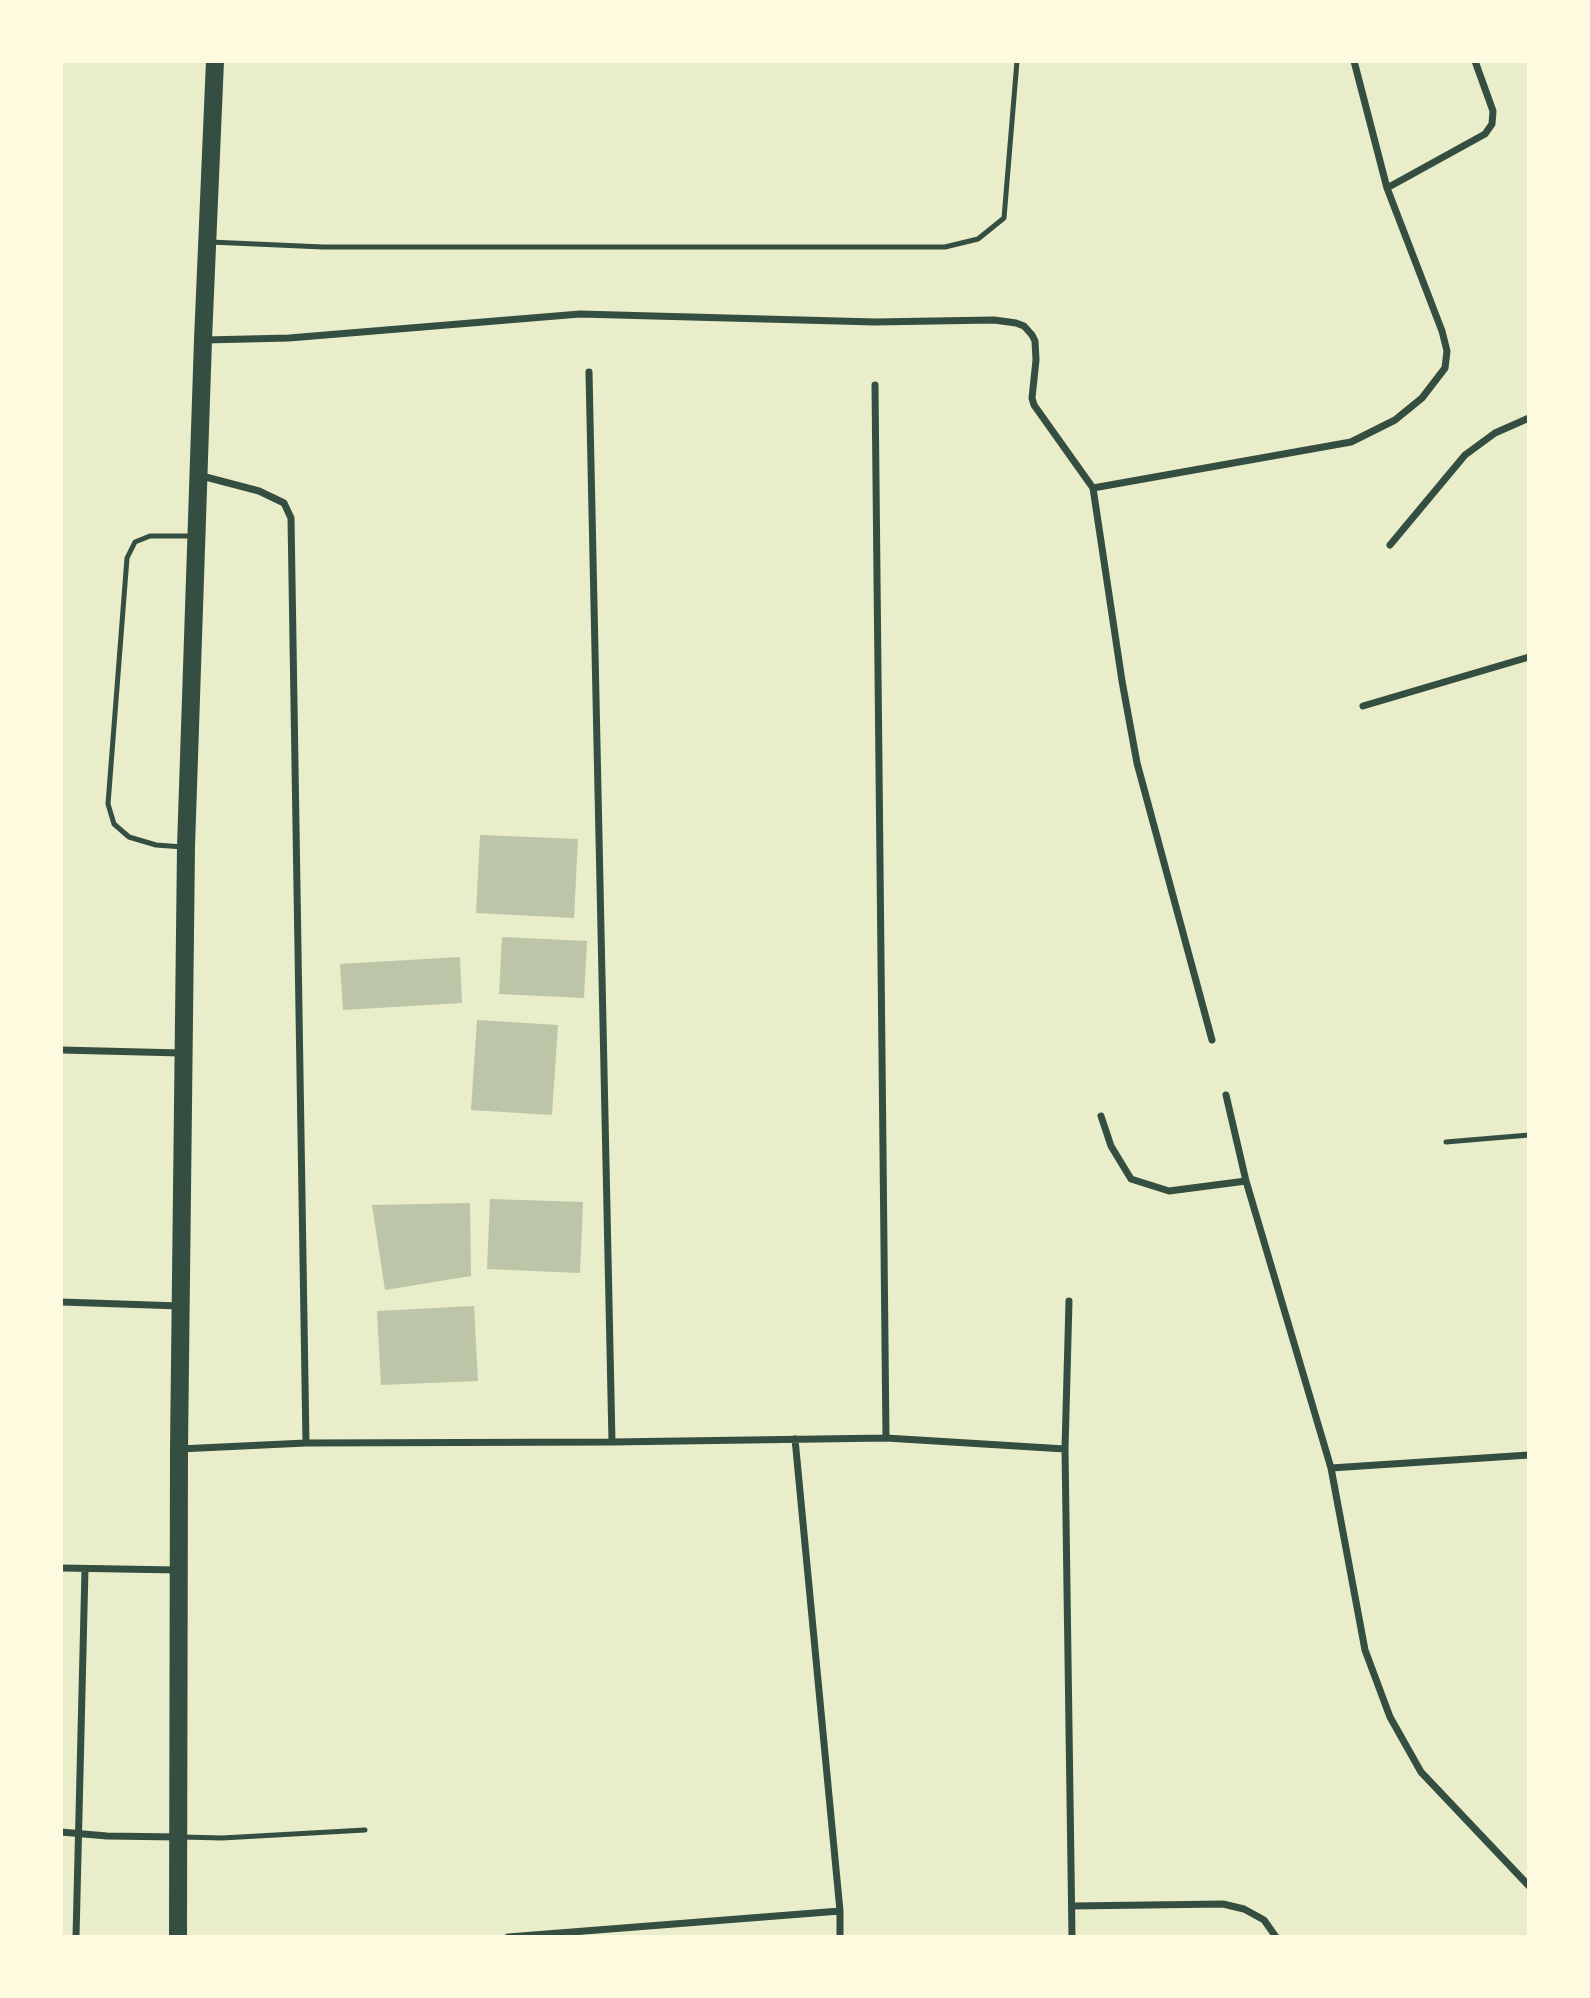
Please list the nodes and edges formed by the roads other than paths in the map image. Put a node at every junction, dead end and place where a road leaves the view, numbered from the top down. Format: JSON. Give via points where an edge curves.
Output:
{"nodes":[{"id":1,"x":215,"y":61,"type":"edge"},
{"id":2,"x":1017,"y":61,"type":"edge"},
{"id":3,"x":1354,"y":61,"type":"edge"},
{"id":4,"x":1475,"y":61,"type":"edge"},
{"id":5,"x":1387,"y":188,"type":"junction"},
{"id":6,"x":207,"y":242,"type":"junction"},
{"id":7,"x":203,"y":340,"type":"junction"},
{"id":8,"x":589,"y":372,"type":"dead end"},
{"id":9,"x":875,"y":385,"type":"dead end"},
{"id":10,"x":1529,"y":418,"type":"edge"},
{"id":11,"x":198,"y":475,"type":"junction"},
{"id":12,"x":1093,"y":488,"type":"junction"},
{"id":13,"x":197,"y":536,"type":"junction"},
{"id":14,"x":1390,"y":545,"type":"dead end"},
{"id":15,"x":1529,"y":657,"type":"edge"},
{"id":16,"x":1363,"y":706,"type":"dead end"},
{"id":17,"x":186,"y":847,"type":"junction"},
{"id":18,"x":1212,"y":1040,"type":"dead end"},
{"id":19,"x":61,"y":1049,"type":"edge"},
{"id":20,"x":183,"y":1052,"type":"junction"},
{"id":21,"x":1226,"y":1095,"type":"dead end"},
{"id":22,"x":1101,"y":1116,"type":"dead end"},
{"id":23,"x":1529,"y":1135,"type":"edge"},
{"id":24,"x":1446,"y":1142,"type":"dead end"},
{"id":25,"x":1246,"y":1181,"type":"junction"},
{"id":26,"x":1069,"y":1301,"type":"dead end"},
{"id":27,"x":61,"y":1302,"type":"edge"},
{"id":28,"x":180,"y":1307,"type":"junction"},
{"id":29,"x":795,"y":1438,"type":"junction"},
{"id":30,"x":886,"y":1438,"type":"junction"},
{"id":31,"x":612,"y":1442,"type":"junction"},
{"id":32,"x":306,"y":1443,"type":"junction"},
{"id":33,"x":178,"y":1449,"type":"junction"},
{"id":34,"x":1065,"y":1449,"type":"junction"},
{"id":35,"x":1529,"y":1455,"type":"edge"},
{"id":36,"x":1331,"y":1468,"type":"junction"},
{"id":37,"x":61,"y":1568,"type":"edge"},
{"id":38,"x":85,"y":1569,"type":"junction"},
{"id":39,"x":179,"y":1570,"type":"junction"},
{"id":40,"x":365,"y":1830,"type":"dead end"},
{"id":41,"x":61,"y":1832,"type":"edge"},
{"id":42,"x":77,"y":1833,"type":"junction"},
{"id":43,"x":178,"y":1837,"type":"junction"},
{"id":44,"x":1529,"y":1885,"type":"edge"},
{"id":45,"x":1072,"y":1906,"type":"junction"},
{"id":46,"x":840,"y":1912,"type":"junction"},
{"id":47,"x":76,"y":1937,"type":"edge"},
{"id":48,"x":178,"y":1937,"type":"edge"},
{"id":49,"x":508,"y":1937,"type":"edge"},
{"id":50,"x":840,"y":1937,"type":"edge"},
{"id":51,"x":1072,"y":1937,"type":"edge"},
{"id":52,"x":1276,"y":1937,"type":"edge"}],
"edges":[{"from":1,"to":6,"type":"main road"},
{"from":2,"to":6,"type":"lane","via":[[1004,218],[978,239],[945,247],[323,247]]},
{"from":3,"to":5,"type":"street"},
{"from":4,"to":5,"type":"street","via":[[1493,111],[1492,124],[1485,134]]},
{"from":5,"to":12,"type":"street","via":[[1447,351],[1445,368],[1422,398],[1395,420],[1351,442]]},
{"from":6,"to":7,"type":"main road"},
{"from":7,"to":11,"type":"main road"},
{"from":7,"to":12,"type":"street","via":[[289,338],[580,314],[1016,323],[1035,341],[1034,405]]},
{"from":8,"to":31,"type":"street"},
{"from":9,"to":30,"type":"street"},
{"from":10,"to":14,"type":"street","via":[[1495,433],[1465,454]]},
{"from":11,"to":13,"type":"main road"},
{"from":11,"to":32,"type":"street","via":[[259,491],[284,503],[291,518]]},
{"from":12,"to":18,"type":"street","via":[[1137,763]]},
{"from":13,"to":17,"type":"main road"},
{"from":13,"to":17,"type":"lane","via":[[150,536],[135,542],[127,558],[108,804],[114,824],[129,837]]},
{"from":15,"to":16,"type":"street"},
{"from":17,"to":20,"type":"main road"},
{"from":19,"to":20,"type":"street"},
{"from":20,"to":28,"type":"main road"},
{"from":21,"to":25,"type":"street"},
{"from":22,"to":25,"type":"street","via":[[1111,1146],[1131,1179],[1170,1191]]},
{"from":23,"to":24,"type":"lane"},
{"from":25,"to":36,"type":"street"},
{"from":26,"to":34,"type":"street"},
{"from":27,"to":28,"type":"street"},
{"from":28,"to":33,"type":"main road"},
{"from":29,"to":30,"type":"street"},
{"from":29,"to":31,"type":"street"},
{"from":29,"to":46,"type":"street"},
{"from":30,"to":34,"type":"street"},
{"from":31,"to":32,"type":"street"},
{"from":32,"to":33,"type":"street"},
{"from":33,"to":39,"type":"main road"},
{"from":34,"to":45,"type":"street"},
{"from":35,"to":36,"type":"street"},
{"from":36,"to":44,"type":"street","via":[[1365,1650],[1390,1717],[1421,1772]]},
{"from":37,"to":38,"type":"street"},
{"from":38,"to":39,"type":"street"},
{"from":38,"to":42,"type":"street"},
{"from":39,"to":43,"type":"main road"},
{"from":40,"to":43,"type":"lane"},
{"from":41,"to":42,"type":"street"},
{"from":42,"to":43,"type":"street"},
{"from":42,"to":47,"type":"street"},
{"from":43,"to":48,"type":"main road"},
{"from":45,"to":51,"type":"street"},
{"from":45,"to":52,"type":"street","via":[[1223,1904],[1264,1920]]},
{"from":46,"to":49,"type":"street"},
{"from":46,"to":50,"type":"street"}]}
